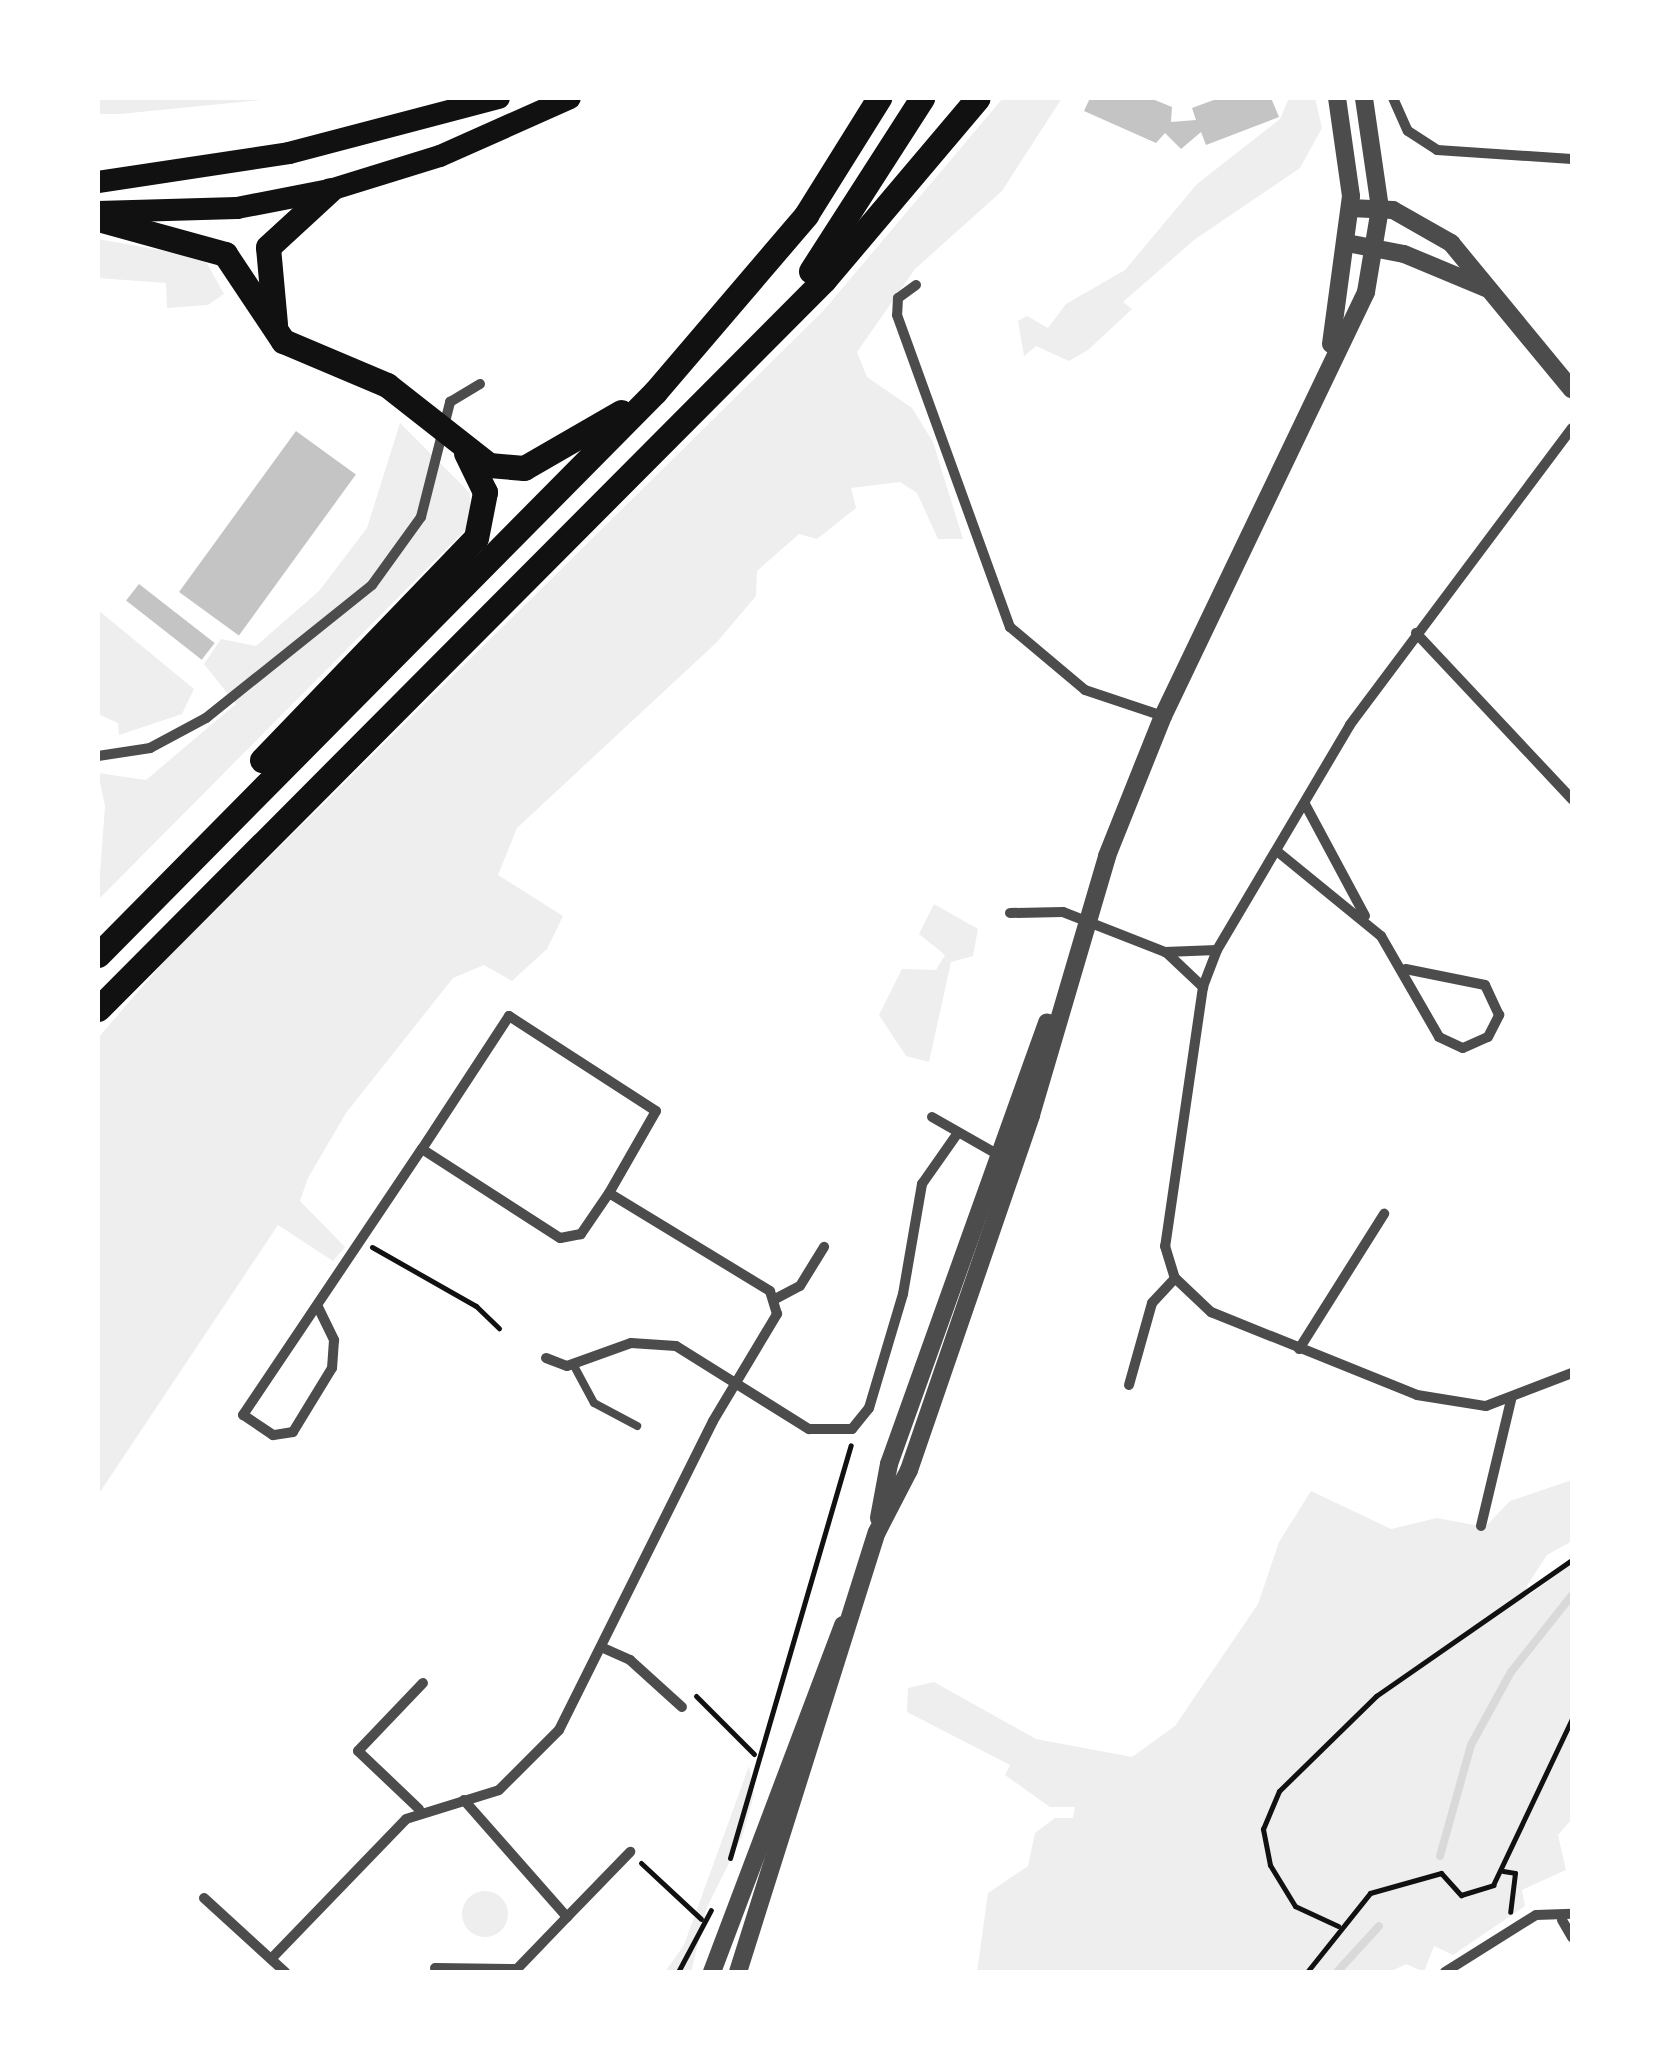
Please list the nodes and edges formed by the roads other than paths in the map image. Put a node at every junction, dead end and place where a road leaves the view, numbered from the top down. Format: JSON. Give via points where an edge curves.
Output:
{"nodes":[{"id":1,"x":499,"y":98,"type":"edge"},
{"id":2,"x":570,"y":98,"type":"edge"},
{"id":3,"x":879,"y":98,"type":"edge"},
{"id":4,"x":922,"y":98,"type":"edge"},
{"id":5,"x":978,"y":98,"type":"edge"},
{"id":6,"x":1337,"y":98,"type":"edge"},
{"id":7,"x":1364,"y":98,"type":"edge"},
{"id":8,"x":1393,"y":98,"type":"edge"},
{"id":9,"x":1572,"y":159,"type":"edge"},
{"id":10,"x":98,"y":182,"type":"edge"},
{"id":11,"x":330,"y":190,"type":"junction"},
{"id":12,"x":1350,"y":208,"type":"junction"},
{"id":13,"x":1380,"y":208,"type":"junction"},
{"id":14,"x":98,"y":216,"type":"edge"},
{"id":15,"x":1347,"y":243,"type":"junction"},
{"id":16,"x":1377,"y":248,"type":"junction"},
{"id":17,"x":916,"y":285,"type":"dead end"},
{"id":18,"x":1489,"y":290,"type":"junction"},
{"id":19,"x":277,"y":334,"type":"junction"},
{"id":20,"x":1538,"y":343,"type":"junction"},
{"id":21,"x":1327,"y":364,"type":"junction"},
{"id":22,"x":1572,"y":374,"type":"edge"},
{"id":23,"x":480,"y":384,"type":"dead end"},
{"id":24,"x":1572,"y":390,"type":"edge"},
{"id":25,"x":655,"y":392,"type":"junction"},
{"id":26,"x":440,"y":428,"type":"junction"},
{"id":27,"x":1572,"y":428,"type":"edge"},
{"id":28,"x":466,"y":454,"type":"junction"},
{"id":29,"x":646,"y":459,"type":"junction"},
{"id":30,"x":1416,"y":633,"type":"junction"},
{"id":31,"x":1162,"y":716,"type":"junction"},
{"id":32,"x":98,"y":756,"type":"edge"},
{"id":33,"x":1572,"y":799,"type":"edge"},
{"id":34,"x":1305,"y":804,"type":"junction"},
{"id":35,"x":1278,"y":852,"type":"junction"},
{"id":36,"x":1010,"y":913,"type":"dead end"},
{"id":37,"x":1083,"y":920,"type":"junction"},
{"id":38,"x":1368,"y":922,"type":"junction"},
{"id":39,"x":98,"y":937,"type":"edge"},
{"id":40,"x":1216,"y":950,"type":"junction"},
{"id":41,"x":1166,"y":952,"type":"junction"},
{"id":42,"x":98,"y":955,"type":"edge"},
{"id":43,"x":1406,"y":968,"type":"junction"},
{"id":44,"x":1203,"y":986,"type":"junction"},
{"id":45,"x":98,"y":1009,"type":"edge"},
{"id":46,"x":932,"y":1117,"type":"dead end"},
{"id":47,"x":957,"y":1134,"type":"junction"},
{"id":48,"x":422,"y":1148,"type":"junction"},
{"id":49,"x":1006,"y":1159,"type":"junction"},
{"id":50,"x":608,"y":1193,"type":"junction"},
{"id":51,"x":1384,"y":1214,"type":"dead end"},
{"id":52,"x":824,"y":1247,"type":"dead end"},
{"id":53,"x":1174,"y":1278,"type":"junction"},
{"id":54,"x":776,"y":1298,"type":"junction"},
{"id":55,"x":318,"y":1307,"type":"junction"},
{"id":56,"x":1299,"y":1349,"type":"junction"},
{"id":57,"x":546,"y":1358,"type":"dead end"},
{"id":58,"x":573,"y":1364,"type":"junction"},
{"id":59,"x":1572,"y":1373,"type":"edge"},
{"id":60,"x":735,"y":1382,"type":"junction"},
{"id":61,"x":1128,"y":1385,"type":"dead end"},
{"id":62,"x":1511,"y":1400,"type":"junction"},
{"id":63,"x":638,"y":1426,"type":"dead end"},
{"id":64,"x":1481,"y":1526,"type":"dead end"},
{"id":65,"x":852,"y":1606,"type":"junction"},
{"id":66,"x":601,"y":1648,"type":"junction"},
{"id":67,"x":423,"y":1684,"type":"dead end"},
{"id":68,"x":682,"y":1706,"type":"road end"},
{"id":69,"x":464,"y":1800,"type":"junction"},
{"id":70,"x":419,"y":1809,"type":"junction"},
{"id":71,"x":630,"y":1852,"type":"road end"},
{"id":72,"x":204,"y":1898,"type":"dead end"},
{"id":73,"x":1567,"y":1917,"type":"edge"},
{"id":74,"x":567,"y":1918,"type":"junction"},
{"id":75,"x":1572,"y":1937,"type":"edge"},
{"id":76,"x":271,"y":1959,"type":"junction"},
{"id":77,"x":434,"y":1968,"type":"dead end"},
{"id":78,"x":285,"y":1972,"type":"edge"},
{"id":79,"x":712,"y":1972,"type":"edge"},
{"id":80,"x":738,"y":1972,"type":"edge"},
{"id":81,"x":1448,"y":1972,"type":"edge"}],
"edges":[{"from":1,"to":10,"type":"main road","via":[[289,153]]},
{"from":2,"to":11,"type":"main road","via":[[440,156]]},
{"from":3,"to":25,"type":"highway","via":[[806,215]]},
{"from":4,"to":29,"type":"highway","via":[[830,248]]},
{"from":5,"to":29,"type":"highway","via":[[854,248]]},
{"from":6,"to":12,"type":"street"},
{"from":7,"to":13,"type":"street"},
{"from":8,"to":9,"type":"street","via":[[1408,131],[1436,150]]},
{"from":11,"to":14,"type":"main road","via":[[237,208]]},
{"from":11,"to":19,"type":"highway","via":[[268,247]]},
{"from":12,"to":13,"type":"street"},
{"from":12,"to":15,"type":"street"},
{"from":13,"to":16,"type":"street"},
{"from":13,"to":18,"type":"street","via":[[1451,243]]},
{"from":14,"to":19,"type":"highway","via":[[224,254]]},
{"from":15,"to":16,"type":"street"},
{"from":15,"to":21,"type":"street"},
{"from":16,"to":18,"type":"street"},
{"from":16,"to":21,"type":"street","via":[[1366,292]]},
{"from":17,"to":31,"type":"street","via":[[898,298],[897,315],[1010,628],[1085,690]]},
{"from":18,"to":20,"type":"street"},
{"from":19,"to":26,"type":"highway","via":[[368,374]]},
{"from":20,"to":22,"type":"street"},
{"from":20,"to":24,"type":"street"},
{"from":21,"to":31,"type":"street"},
{"from":23,"to":26,"type":"street","via":[[457,394]]},
{"from":25,"to":28,"type":"highway","via":[[524,468]]},
{"from":25,"to":42,"type":"highway"},
{"from":26,"to":28,"type":"highway"},
{"from":26,"to":32,"type":"street","via":[[422,517],[372,585],[206,718],[150,748]]},
{"from":27,"to":30,"type":"street"},
{"from":28,"to":39,"type":"highway","via":[[485,492],[476,538]]},
{"from":29,"to":45,"type":"highway"},
{"from":30,"to":33,"type":"street"},
{"from":30,"to":34,"type":"street"},
{"from":31,"to":37,"type":"street"},
{"from":34,"to":35,"type":"street"},
{"from":34,"to":38,"type":"street"},
{"from":35,"to":38,"type":"street"},
{"from":35,"to":40,"type":"street"},
{"from":36,"to":37,"type":"street","via":[[1056,910]]},
{"from":37,"to":41,"type":"street"},
{"from":37,"to":49,"type":"street"},
{"from":38,"to":43,"type":"street"},
{"from":40,"to":41,"type":"street"},
{"from":40,"to":44,"type":"street"},
{"from":41,"to":44,"type":"street"},
{"from":43,"to":43,"type":"street","via":[[1439,1037],[1463,1048],[1488,1037],[1499,1014],[1485,985]]},
{"from":44,"to":53,"type":"street","via":[[1166,1218]]},
{"from":46,"to":47,"type":"street"},
{"from":47,"to":49,"type":"street"},
{"from":47,"to":60,"type":"street","via":[[922,1184],[903,1294],[869,1408],[852,1430],[822,1435]]},
{"from":48,"to":50,"type":"street","via":[[560,1238],[580,1234]]},
{"from":48,"to":50,"type":"street","via":[[508,1016],[656,1111]]},
{"from":48,"to":55,"type":"street"},
{"from":49,"to":65,"type":"street","via":[[909,1470],[877,1532]]},
{"from":50,"to":54,"type":"street"},
{"from":51,"to":56,"type":"street"},
{"from":52,"to":54,"type":"street","via":[[800,1286]]},
{"from":53,"to":56,"type":"street","via":[[1212,1312]]},
{"from":53,"to":61,"type":"street","via":[[1152,1303]]},
{"from":54,"to":60,"type":"street","via":[[777,1314]]},
{"from":55,"to":55,"type":"street","via":[[244,1415],[273,1435],[293,1432],[332,1368],[330,1325]]},
{"from":56,"to":62,"type":"street","via":[[1441,1402]]},
{"from":57,"to":58,"type":"street"},
{"from":58,"to":60,"type":"street","via":[[650,1342],[690,1353]]},
{"from":58,"to":63,"type":"lane","via":[[594,1404]]},
{"from":59,"to":62,"type":"street"},
{"from":60,"to":66,"type":"street"},
{"from":62,"to":64,"type":"street"},
{"from":65,"to":79,"type":"street","via":[[808,1700]]},
{"from":65,"to":80,"type":"street"},
{"from":66,"to":68,"type":"street","via":[[630,1660]]},
{"from":66,"to":69,"type":"street","via":[[558,1730],[505,1786]]},
{"from":67,"to":70,"type":"street","via":[[358,1751]]},
{"from":69,"to":70,"type":"street"},
{"from":69,"to":74,"type":"street"},
{"from":70,"to":76,"type":"street"},
{"from":71,"to":74,"type":"street"},
{"from":72,"to":76,"type":"street"},
{"from":73,"to":75,"type":"street"},
{"from":73,"to":81,"type":"street","via":[[1548,1912]]},
{"from":74,"to":77,"type":"street","via":[[517,1968]]},
{"from":76,"to":78,"type":"street"}]}
